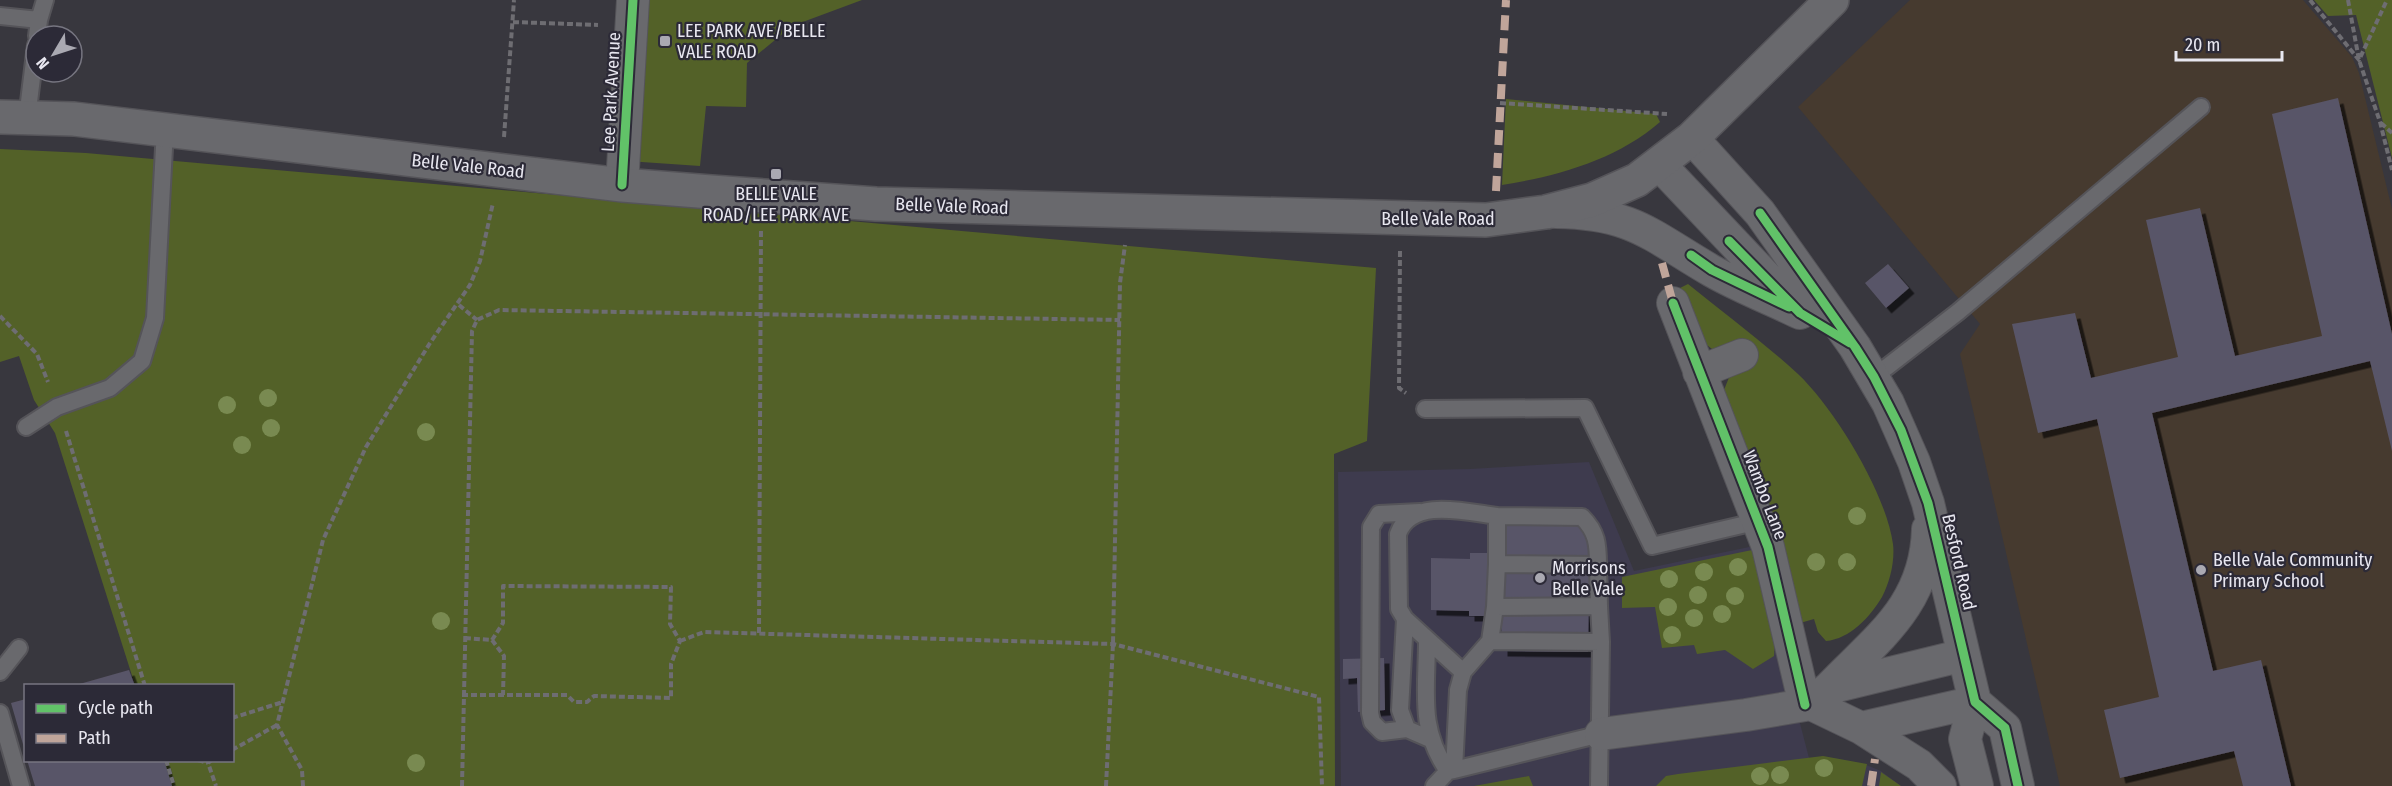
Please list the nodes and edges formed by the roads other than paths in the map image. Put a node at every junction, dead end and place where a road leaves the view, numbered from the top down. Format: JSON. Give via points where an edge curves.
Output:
{"nodes":[{"id":1,"x":45,"y":0,"type":"edge"},
{"id":2,"x":1832,"y":0,"type":"edge"},
{"id":3,"x":633,"y":13,"type":"edge"},
{"id":4,"x":0,"y":16,"type":"edge"},
{"id":5,"x":25,"y":24,"type":"edge"},
{"id":6,"x":39,"y":24,"type":"edge"},
{"id":7,"x":24,"y":84,"type":"edge"},
{"id":8,"x":2201,"y":107,"type":"dead end"},
{"id":9,"x":14,"y":117,"type":"edge"},
{"id":10,"x":165,"y":129,"type":"junction"},
{"id":11,"x":1692,"y":138,"type":"junction"},
{"id":12,"x":1660,"y":165,"type":"junction"},
{"id":13,"x":622,"y":185,"type":"junction"},
{"id":14,"x":1546,"y":212,"type":"junction"},
{"id":15,"x":1672,"y":303,"type":"dead end"},
{"id":16,"x":1800,"y":312,"type":"junction"},
{"id":17,"x":1855,"y":346,"type":"junction"},
{"id":18,"x":1742,"y":355,"type":"dead end"},
{"id":19,"x":1699,"y":372,"type":"junction"},
{"id":20,"x":1874,"y":377,"type":"junction"},
{"id":21,"x":1425,"y":408,"type":"road end"},
{"id":22,"x":26,"y":427,"type":"dead end"},
{"id":23,"x":1928,"y":503,"type":"junction"},
{"id":24,"x":1420,"y":512,"type":"junction"},
{"id":25,"x":1497,"y":516,"type":"junction"},
{"id":26,"x":1759,"y":521,"type":"junction"},
{"id":27,"x":1497,"y":564,"type":"junction"},
{"id":28,"x":1598,"y":565,"type":"junction"},
{"id":29,"x":1599,"y":606,"type":"junction"},
{"id":30,"x":1495,"y":607,"type":"junction"},
{"id":31,"x":1405,"y":619,"type":"junction"},
{"id":32,"x":1427,"y":640,"type":"junction"},
{"id":33,"x":1490,"y":641,"type":"junction"},
{"id":34,"x":1601,"y":642,"type":"junction"},
{"id":35,"x":19,"y":648,"type":"dead end"},
{"id":36,"x":1964,"y":655,"type":"junction"},
{"id":37,"x":0,"y":672,"type":"edge"},
{"id":38,"x":1463,"y":672,"type":"junction"},
{"id":39,"x":1815,"y":699,"type":"junction"},
{"id":40,"x":1975,"y":702,"type":"junction"},
{"id":41,"x":0,"y":713,"type":"edge"},
{"id":42,"x":1861,"y":728,"type":"junction"},
{"id":43,"x":1407,"y":729,"type":"junction"},
{"id":44,"x":1601,"y":734,"type":"junction"},
{"id":45,"x":1430,"y":739,"type":"junction"},
{"id":46,"x":1451,"y":771,"type":"junction"},
{"id":47,"x":21,"y":786,"type":"edge"},
{"id":48,"x":1434,"y":786,"type":"edge"},
{"id":49,"x":1599,"y":786,"type":"edge"},
{"id":50,"x":1940,"y":786,"type":"edge"},
{"id":51,"x":1977,"y":786,"type":"edge"},
{"id":52,"x":2018,"y":786,"type":"edge"}],
"edges":[{"from":1,"to":6,"type":"lane"},
{"from":2,"to":11,"type":"main road","name":"Belle Vale Road"},
{"from":3,"to":13,"type":"street","name":"Lee Park Avenue"},
{"from":4,"to":5,"type":"lane"},
{"from":7,"to":9,"type":"lane"},
{"from":8,"to":20,"type":"lane"},
{"from":9,"to":10,"type":"main road","name":"Belle Vale Road"},
{"from":10,"to":13,"type":"main road","name":"Belle Vale Road"},
{"from":10,"to":22,"type":"lane","via":[[154,318],[142,361],[110,388],[57,407]]},
{"from":11,"to":12,"type":"main road","name":"Belle Vale Road"},
{"from":11,"to":17,"type":"street","name":"Besford Road","via":[[1760,213]]},
{"from":12,"to":14,"type":"main road","name":"Belle Vale Road","via":[[1606,194]]},
{"from":12,"to":16,"type":"street","name":"Besford Road"},
{"from":13,"to":14,"type":"main road","name":"Belle Vale Road","via":[[876,204],[1399,220],[1486,220]]},
{"from":14,"to":16,"type":"street","name":"Besford Road","via":[[1604,216],[1636,225],[1712,270]]},
{"from":15,"to":19,"type":"street","name":"Wambo Lane"},
{"from":16,"to":17,"type":"street","name":"Besford Road"},
{"from":17,"to":20,"type":"street","name":"Besford Road"},
{"from":18,"to":19,"type":"street"},
{"from":19,"to":26,"type":"street","name":"Wambo Lane"},
{"from":20,"to":23,"type":"street","name":"Besford Road","via":[[1901,430]]},
{"from":21,"to":26,"type":"lane","via":[[1585,408],[1652,546]]},
{"from":23,"to":36,"type":"street","name":"Besford Road"},
{"from":23,"to":39,"type":"street","via":[[1926,546],[1916,589],[1894,623]]},
{"from":24,"to":25,"type":"lane"},
{"from":24,"to":31,"type":"lane","via":[[1402,523],[1398,534],[1399,609]]},
{"from":24,"to":43,"type":"lane","via":[[1379,514],[1371,527],[1370,713],[1372,722],[1382,732]]},
{"from":25,"to":27,"type":"lane"},
{"from":25,"to":28,"type":"lane","via":[[1582,517],[1596,535]]},
{"from":26,"to":39,"type":"street","name":"Wambo Lane"},
{"from":27,"to":28,"type":"lane"},
{"from":27,"to":30,"type":"lane"},
{"from":28,"to":29,"type":"lane"},
{"from":29,"to":30,"type":"lane"},
{"from":29,"to":34,"type":"lane"},
{"from":30,"to":33,"type":"lane"},
{"from":31,"to":32,"type":"lane"},
{"from":31,"to":43,"type":"lane","via":[[1400,710]]},
{"from":32,"to":38,"type":"lane"},
{"from":32,"to":45,"type":"lane","via":[[1426,721]]},
{"from":33,"to":34,"type":"lane"},
{"from":33,"to":38,"type":"lane"},
{"from":34,"to":44,"type":"lane"},
{"from":35,"to":37,"type":"lane"},
{"from":36,"to":39,"type":"street"},
{"from":36,"to":40,"type":"street","name":"Besford Road"},
{"from":38,"to":46,"type":"lane"},
{"from":39,"to":42,"type":"street"},
{"from":39,"to":44,"type":"street"},
{"from":40,"to":42,"type":"street"},
{"from":40,"to":51,"type":"street","via":[[1965,739]]},
{"from":40,"to":52,"type":"street","via":[[2005,728]]},
{"from":41,"to":47,"type":"lane"},
{"from":42,"to":50,"type":"street","via":[[1920,765]]},
{"from":43,"to":45,"type":"lane"},
{"from":44,"to":46,"type":"lane"},
{"from":44,"to":49,"type":"lane"},
{"from":45,"to":46,"type":"lane"},
{"from":46,"to":48,"type":"lane"}]}
